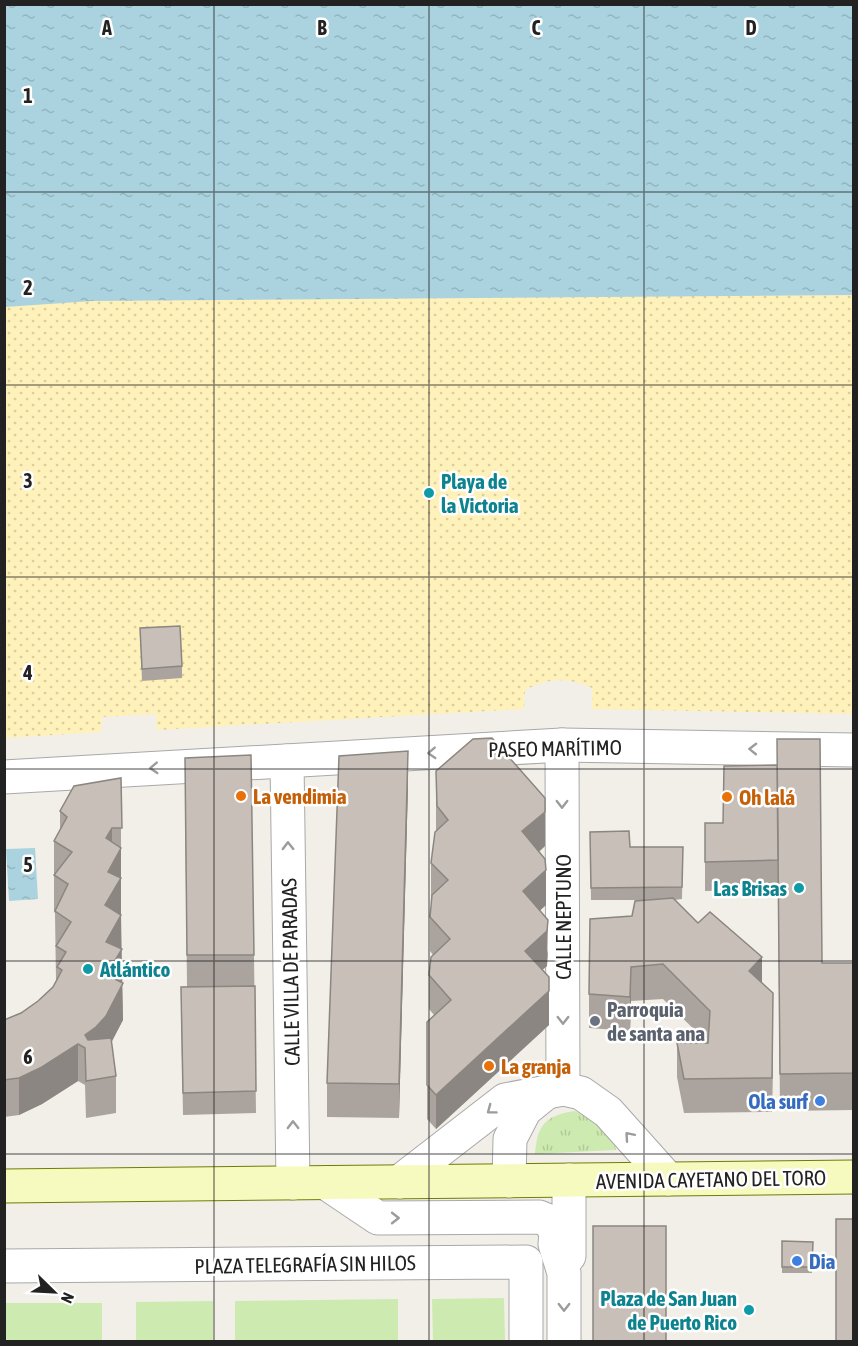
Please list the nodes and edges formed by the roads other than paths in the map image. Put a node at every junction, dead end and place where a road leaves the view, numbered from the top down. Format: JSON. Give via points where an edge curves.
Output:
{"nodes":[{"id":1,"x":562,"y":746,"type":"junction"},
{"id":2,"x":854,"y":750,"type":"edge"},
{"id":3,"x":287,"y":761,"type":"junction"},
{"id":4,"x":4,"y":777,"type":"edge"},
{"id":5,"x":554,"y":1091,"type":"junction"},
{"id":6,"x":854,"y":1178,"type":"edge"},
{"id":7,"x":668,"y":1179,"type":"junction"},
{"id":8,"x":569,"y":1180,"type":"junction"},
{"id":9,"x":508,"y":1181,"type":"junction"},
{"id":10,"x":399,"y":1182,"type":"junction"},
{"id":11,"x":293,"y":1183,"type":"junction"},
{"id":12,"x":326,"y":1183,"type":"junction"},
{"id":13,"x":4,"y":1186,"type":"edge"},
{"id":14,"x":4,"y":1266,"type":"edge"},
{"id":15,"x":564,"y":1273,"type":"junction"},
{"id":16,"x":526,"y":1341,"type":"edge"},
{"id":17,"x":564,"y":1341,"type":"edge"}],
"edges":[{"from":2,"to":1,"type":"street","name":"PASEO MARÍTIMO","one_way":true},
{"from":1,"to":3,"type":"street","name":"PASEO MARÍTIMO","one_way":true},
{"from":1,"to":5,"type":"street","name":"CALLE NEPTUNO","one_way":true},
{"from":3,"to":4,"type":"street","name":"PASEO MARÍTIMO","one_way":true},
{"from":11,"to":3,"type":"street","name":"CALLE VILLA DE PARADAS","one_way":true},
{"from":7,"to":5,"type":"street","one_way":true,"via":[[608,1112],[581,1094]]},
{"from":5,"to":9,"type":"street","via":[[525,1110],[510,1138]]},
{"from":5,"to":10,"type":"street","one_way":true,"via":[[505,1100]]},
{"from":6,"to":7,"type":"main road","name":"AVENIDA CAYETANO DEL TORO"},
{"from":7,"to":8,"type":"main road","name":"AVENIDA CAYETANO DEL TORO"},
{"from":8,"to":9,"type":"main road","name":"AVENIDA CAYETANO DEL TORO"},
{"from":8,"to":15,"type":"street","via":[[569,1256]]},
{"from":9,"to":10,"type":"main road","name":"AVENIDA CAYETANO DEL TORO"},
{"from":10,"to":12,"type":"main road","name":"AVENIDA CAYETANO DEL TORO"},
{"from":11,"to":12,"type":"main road","name":"AVENIDA CAYETANO DEL TORO"},
{"from":11,"to":13,"type":"main road","name":"AVENIDA CAYETANO DEL TORO"},
{"from":12,"to":15,"type":"street","one_way":true,"via":[[378,1218],[539,1217],[549,1221],[556,1232],[555,1244]]},
{"from":14,"to":16,"type":"street","name":"PLAZA TELEGRAFÍA SIN HILOS","via":[[526,1262]]},
{"from":15,"to":17,"type":"street","one_way":true}]}
